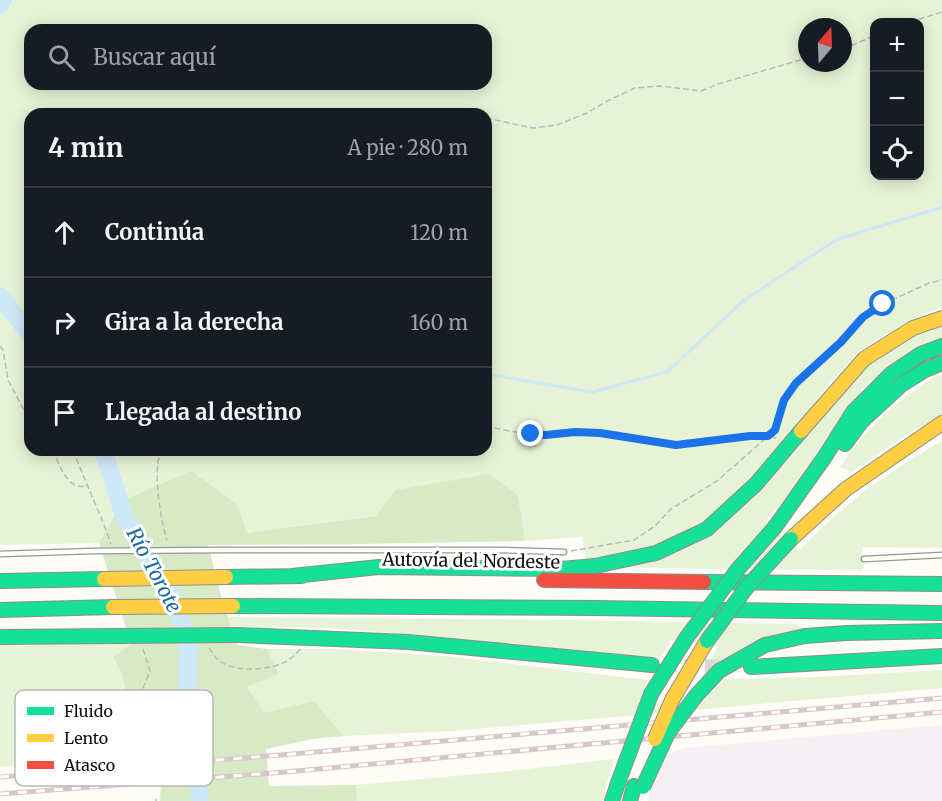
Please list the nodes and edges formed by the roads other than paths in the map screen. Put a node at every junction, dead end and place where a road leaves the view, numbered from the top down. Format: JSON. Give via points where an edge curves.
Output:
{"nodes":[{"id":1,"x":942,"y":318,"type":"edge"},
{"id":2,"x":942,"y":345,"type":"edge"},
{"id":3,"x":942,"y":363,"type":"edge"},
{"id":4,"x":942,"y":423,"type":"edge"},
{"id":5,"x":775,"y":526,"type":"junction"},
{"id":6,"x":564,"y":552,"type":"road end"},
{"id":7,"x":0,"y":554,"type":"edge"},
{"id":8,"x":942,"y":555,"type":"edge"},
{"id":9,"x":864,"y":559,"type":"dead end"},
{"id":10,"x":292,"y":576,"type":"junction"},
{"id":11,"x":0,"y":581,"type":"edge"},
{"id":12,"x":942,"y":584,"type":"edge"},
{"id":13,"x":0,"y":610,"type":"edge"},
{"id":14,"x":942,"y":613,"type":"edge"},
{"id":15,"x":942,"y":632,"type":"edge"},
{"id":16,"x":0,"y":637,"type":"edge"},
{"id":17,"x":942,"y":656,"type":"edge"},
{"id":18,"x":652,"y":665,"type":"tunnel mouth"},
{"id":19,"x":751,"y":667,"type":"dead end"},
{"id":20,"x":638,"y":787,"type":"junction"},
{"id":21,"x":612,"y":801,"type":"edge"},
{"id":22,"x":630,"y":801,"type":"edge"},
{"id":23,"x":638,"y":801,"type":"edge"}],
"edges":[{"from":1,"to":10,"type":"main road","via":[[912,328],[864,359],[756,484],[707,529],[656,553],[561,569],[380,567]]},
{"from":2,"to":5,"type":"main road","via":[[891,374],[853,412]]},
{"from":3,"to":5,"type":"main road","via":[[901,385],[862,421],[811,492]]},
{"from":4,"to":20,"type":"main road","bridge":true,"via":[[846,489],[747,586],[707,641],[674,698]]},
{"from":5,"to":21,"type":"main road","bridge":true,"via":[[687,637],[651,694]]},
{"from":6,"to":7,"type":"lane","bridge":true,"via":[[219,550]]},
{"from":8,"to":9,"type":"lane"},
{"from":10,"to":11,"type":"main road","name":"Autovía del Nordeste","bridge":true},
{"from":10,"to":12,"type":"main road","name":"Autovía del Nordeste"},
{"from":13,"to":14,"type":"main road","bridge":true,"via":[[233,606]]},
{"from":15,"to":20,"type":"main road","bridge":true,"via":[[815,635],[765,645],[719,671],[695,697]]},
{"from":16,"to":18,"type":"main road","bridge":true,"via":[[307,637],[431,644]]},
{"from":17,"to":19,"type":"main road"},
{"from":20,"to":22,"type":"main road"},
{"from":20,"to":23,"type":"main road"}]}
